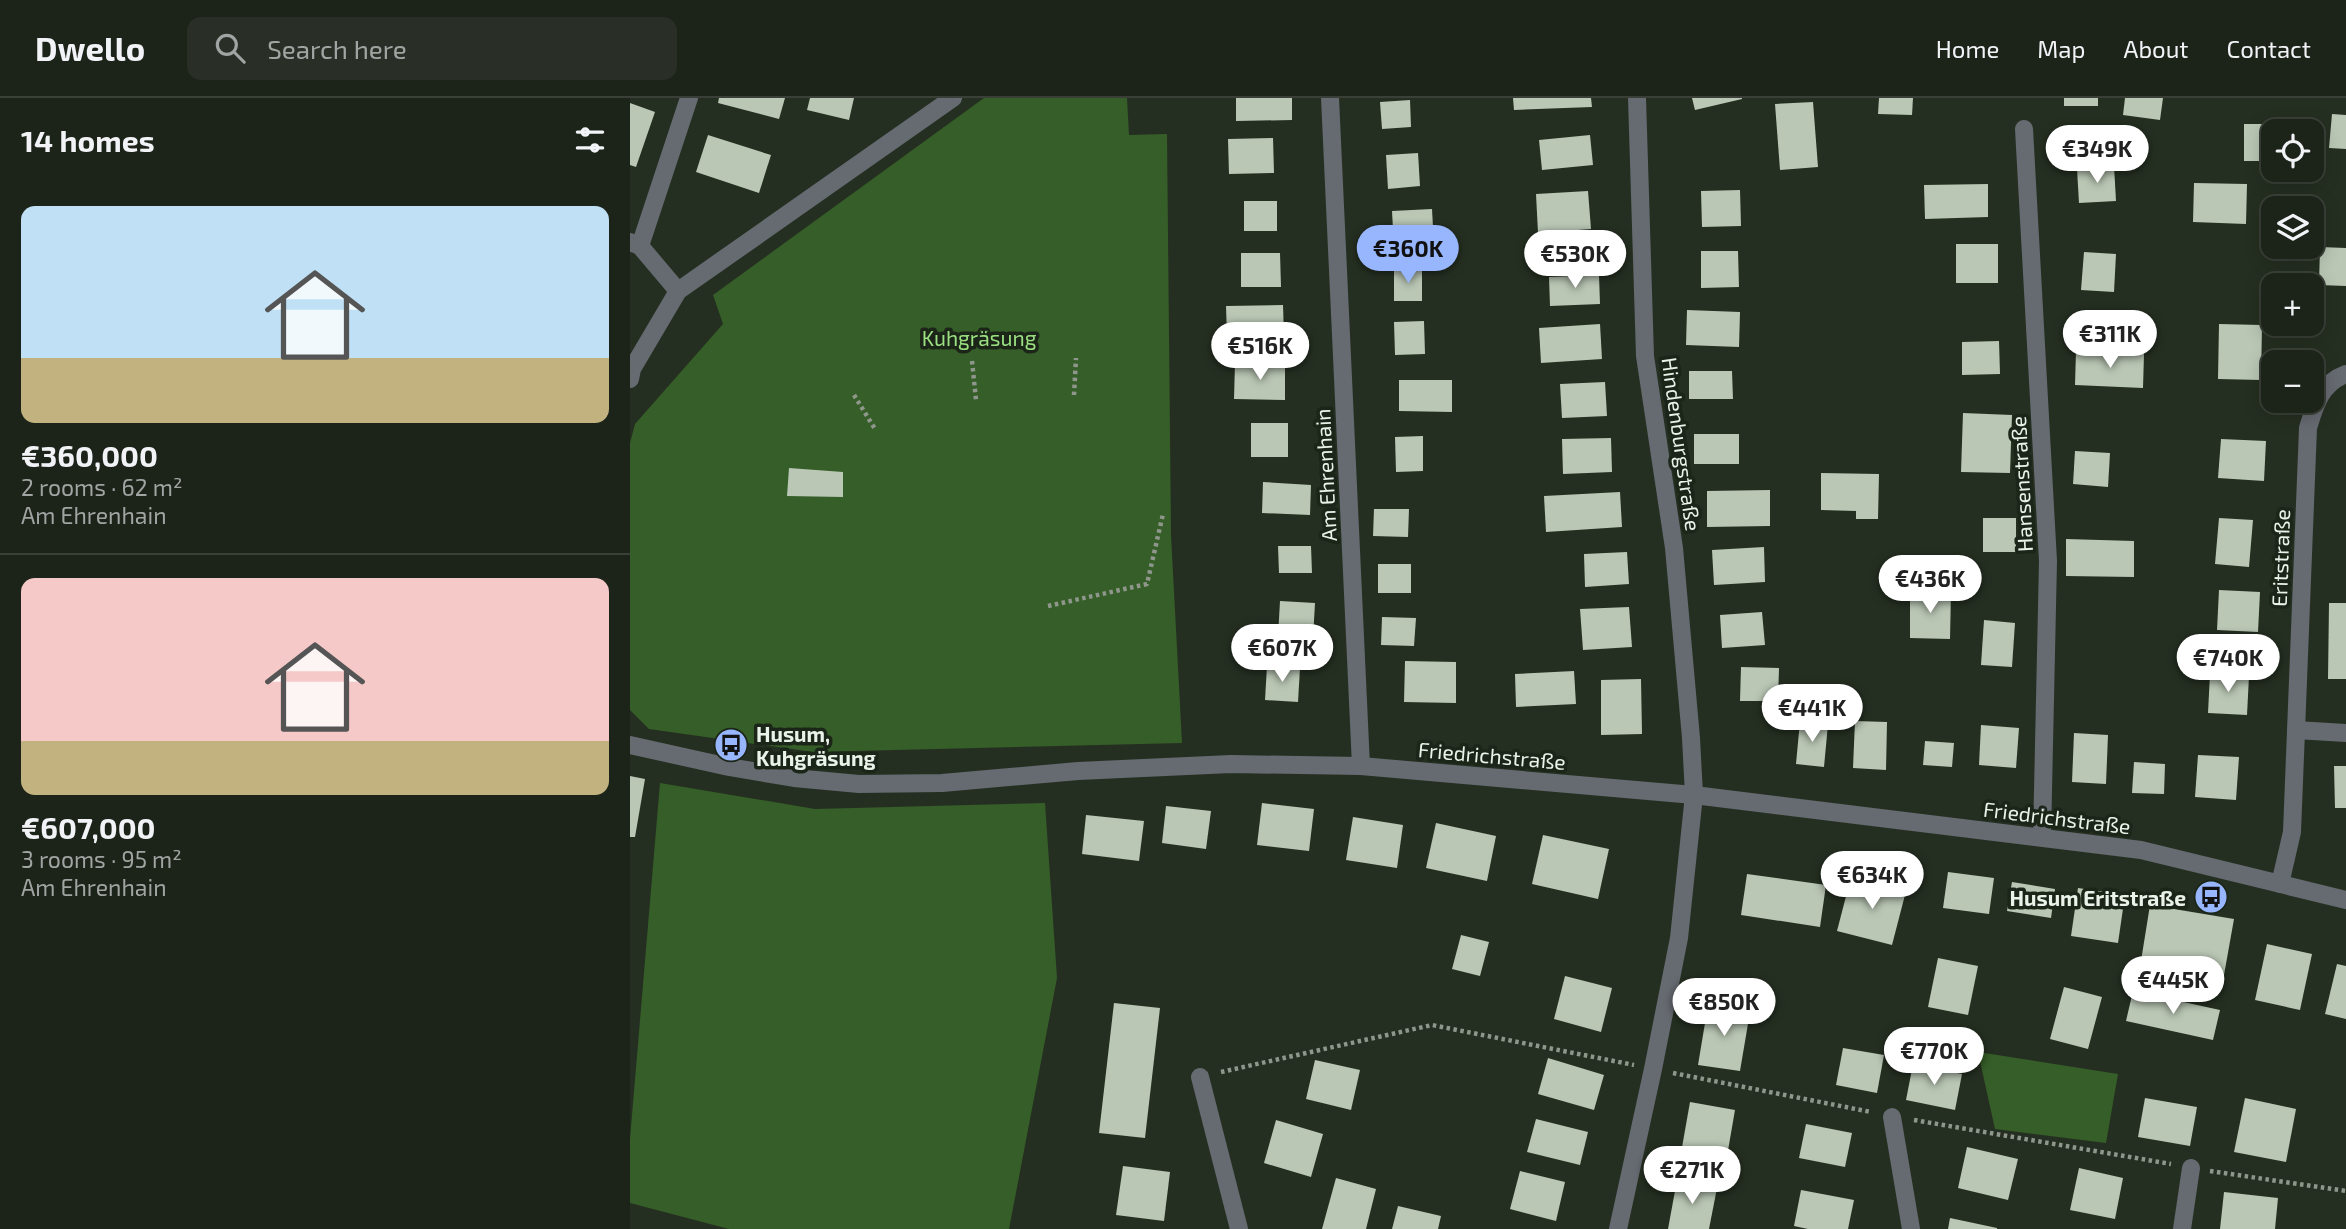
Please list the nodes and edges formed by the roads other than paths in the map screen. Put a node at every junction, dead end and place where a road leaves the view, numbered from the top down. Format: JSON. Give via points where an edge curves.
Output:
{"nodes":[{"id":1,"x":689,"y":98,"type":"edge"},
{"id":2,"x":953,"y":98,"type":"edge"},
{"id":3,"x":1329,"y":98,"type":"edge"},
{"id":4,"x":1637,"y":98,"type":"edge"},
{"id":5,"x":2025,"y":129,"type":"dead end"},
{"id":6,"x":635,"y":244,"type":"edge"},
{"id":7,"x":678,"y":291,"type":"junction"},
{"id":8,"x":2346,"y":374,"type":"edge"},
{"id":9,"x":630,"y":379,"type":"edge"},
{"id":10,"x":2296,"y":730,"type":"junction"},
{"id":11,"x":2346,"y":733,"type":"edge"},
{"id":12,"x":630,"y":744,"type":"edge"},
{"id":13,"x":1362,"y":766,"type":"junction"},
{"id":14,"x":1693,"y":795,"type":"junction"},
{"id":15,"x":2042,"y":837,"type":"junction"},
{"id":16,"x":2280,"y":884,"type":"junction"},
{"id":17,"x":2346,"y":900,"type":"edge"},
{"id":18,"x":1200,"y":1077,"type":"road end"},
{"id":19,"x":1892,"y":1116,"type":"road end"},
{"id":20,"x":2191,"y":1168,"type":"road end"},
{"id":21,"x":1239,"y":1229,"type":"edge"},
{"id":22,"x":1618,"y":1229,"type":"edge"},
{"id":23,"x":1911,"y":1229,"type":"edge"},
{"id":24,"x":2182,"y":1229,"type":"edge"}],
"edges":[{"from":1,"to":6,"type":"street"},
{"from":2,"to":7,"type":"street"},
{"from":3,"to":13,"type":"street","name":"Am Ehrenhain"},
{"from":4,"to":14,"type":"street","name":"Hindenburgstraße","via":[[1645,356],[1674,548]]},
{"from":5,"to":15,"type":"street","name":"Hansenstraße","via":[[2048,561]]},
{"from":6,"to":7,"type":"street"},
{"from":7,"to":9,"type":"street"},
{"from":8,"to":10,"type":"street","name":"Eritstraße","via":[[2325,387],[2308,428]]},
{"from":10,"to":11,"type":"street"},
{"from":10,"to":16,"type":"street","name":"Eritstraße","via":[[2292,832]]},
{"from":12,"to":13,"type":"street","name":"Friedrichstraße","via":[[729,767],[859,784],[1231,764]]},
{"from":13,"to":14,"type":"street","name":"Friedrichstraße"},
{"from":14,"to":15,"type":"street","name":"Friedrichstraße"},
{"from":14,"to":22,"type":"street","name":"Hindenburgstraße","via":[[1679,938]]},
{"from":15,"to":16,"type":"street","name":"Friedrichstraße","via":[[2141,850]]},
{"from":16,"to":17,"type":"street","name":"Friedrichstraße"},
{"from":18,"to":21,"type":"street"},
{"from":19,"to":23,"type":"street"},
{"from":20,"to":24,"type":"street"}]}
